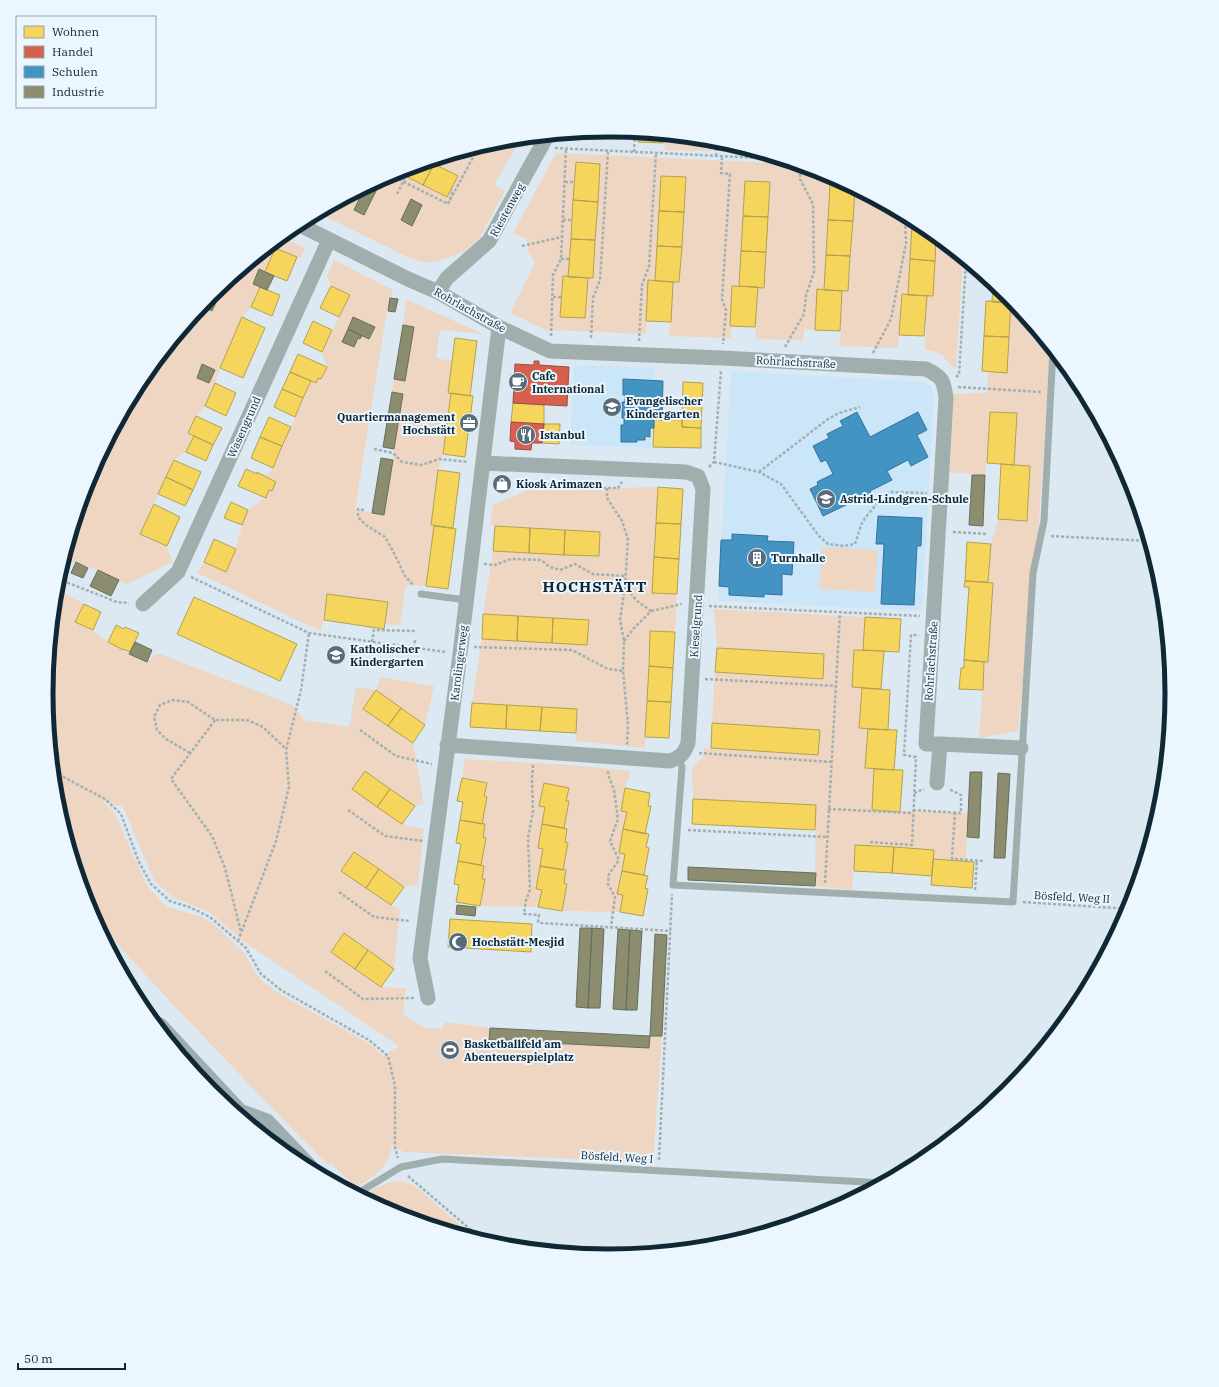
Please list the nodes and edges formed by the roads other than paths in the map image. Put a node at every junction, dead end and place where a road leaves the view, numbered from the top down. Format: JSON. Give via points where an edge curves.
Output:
{"nodes":[{"id":1,"x":544,"y":142,"type":"edge"},
{"id":2,"x":305,"y":228,"type":"edge"},
{"id":3,"x":329,"y":240,"type":"junction"},
{"id":4,"x":438,"y":292,"type":"junction"},
{"id":5,"x":499,"y":327,"type":"junction"},
{"id":6,"x":1053,"y":357,"type":"edge"},
{"id":7,"x":483,"y":463,"type":"junction"},
{"id":8,"x":421,"y":594,"type":"road end"},
{"id":9,"x":466,"y":600,"type":"junction"},
{"id":10,"x":144,"y":604,"type":"road end"},
{"id":11,"x":940,"y":744,"type":"junction"},
{"id":12,"x":447,"y":745,"type":"junction"},
{"id":13,"x":1022,"y":748,"type":"junction"},
{"id":14,"x":682,"y":755,"type":"junction"},
{"id":15,"x":937,"y":783,"type":"road end"},
{"id":16,"x":428,"y":998,"type":"road end"},
{"id":17,"x":252,"y":1119,"type":"edge"},
{"id":18,"x":284,"y":1144,"type":"edge"},
{"id":19,"x":875,"y":1182,"type":"edge"},
{"id":20,"x":361,"y":1192,"type":"edge"}],
"edges":[{"from":1,"to":4,"type":"street","name":"Riestenweg","via":[[489,241],[447,278]]},
{"from":2,"to":3,"type":"street","name":"Rohrlachstraße"},
{"from":3,"to":4,"type":"street","name":"Rohrlachstraße"},
{"from":3,"to":10,"type":"street","name":"Wasengrund","via":[[178,572]]},
{"from":4,"to":5,"type":"street","name":"Rohrlachstraße"},
{"from":5,"to":7,"type":"street","name":"Karolingerweg"},
{"from":5,"to":11,"type":"street","name":"Rohrlachstraße","via":[[550,351],[926,369],[939,375],[945,386],[946,398],[926,744]]},
{"from":6,"to":13,"type":"lane","via":[[1044,521],[1032,573]]},
{"from":7,"to":9,"type":"street","name":"Karolingerweg"},
{"from":7,"to":14,"type":"street","name":"Kieselgrund","via":[[686,472],[698,476],[703,489],[697,605],[688,743]]},
{"from":8,"to":9,"type":"lane"},
{"from":9,"to":12,"type":"street","name":"Karolingerweg"},
{"from":11,"to":13,"type":"street","name":"Rohrlachstraße"},
{"from":11,"to":15,"type":"street"},
{"from":12,"to":14,"type":"street","via":[[670,761]]},
{"from":12,"to":16,"type":"street","name":"Karolingerweg","via":[[420,958]]},
{"from":13,"to":14,"type":"lane","via":[[1013,902],[673,885]]},
{"from":17,"to":18,"type":"highway","via":[[264,1124]]},
{"from":19,"to":20,"type":"lane","name":"Bösfeld, Weg I","via":[[442,1159],[401,1167]]}]}
